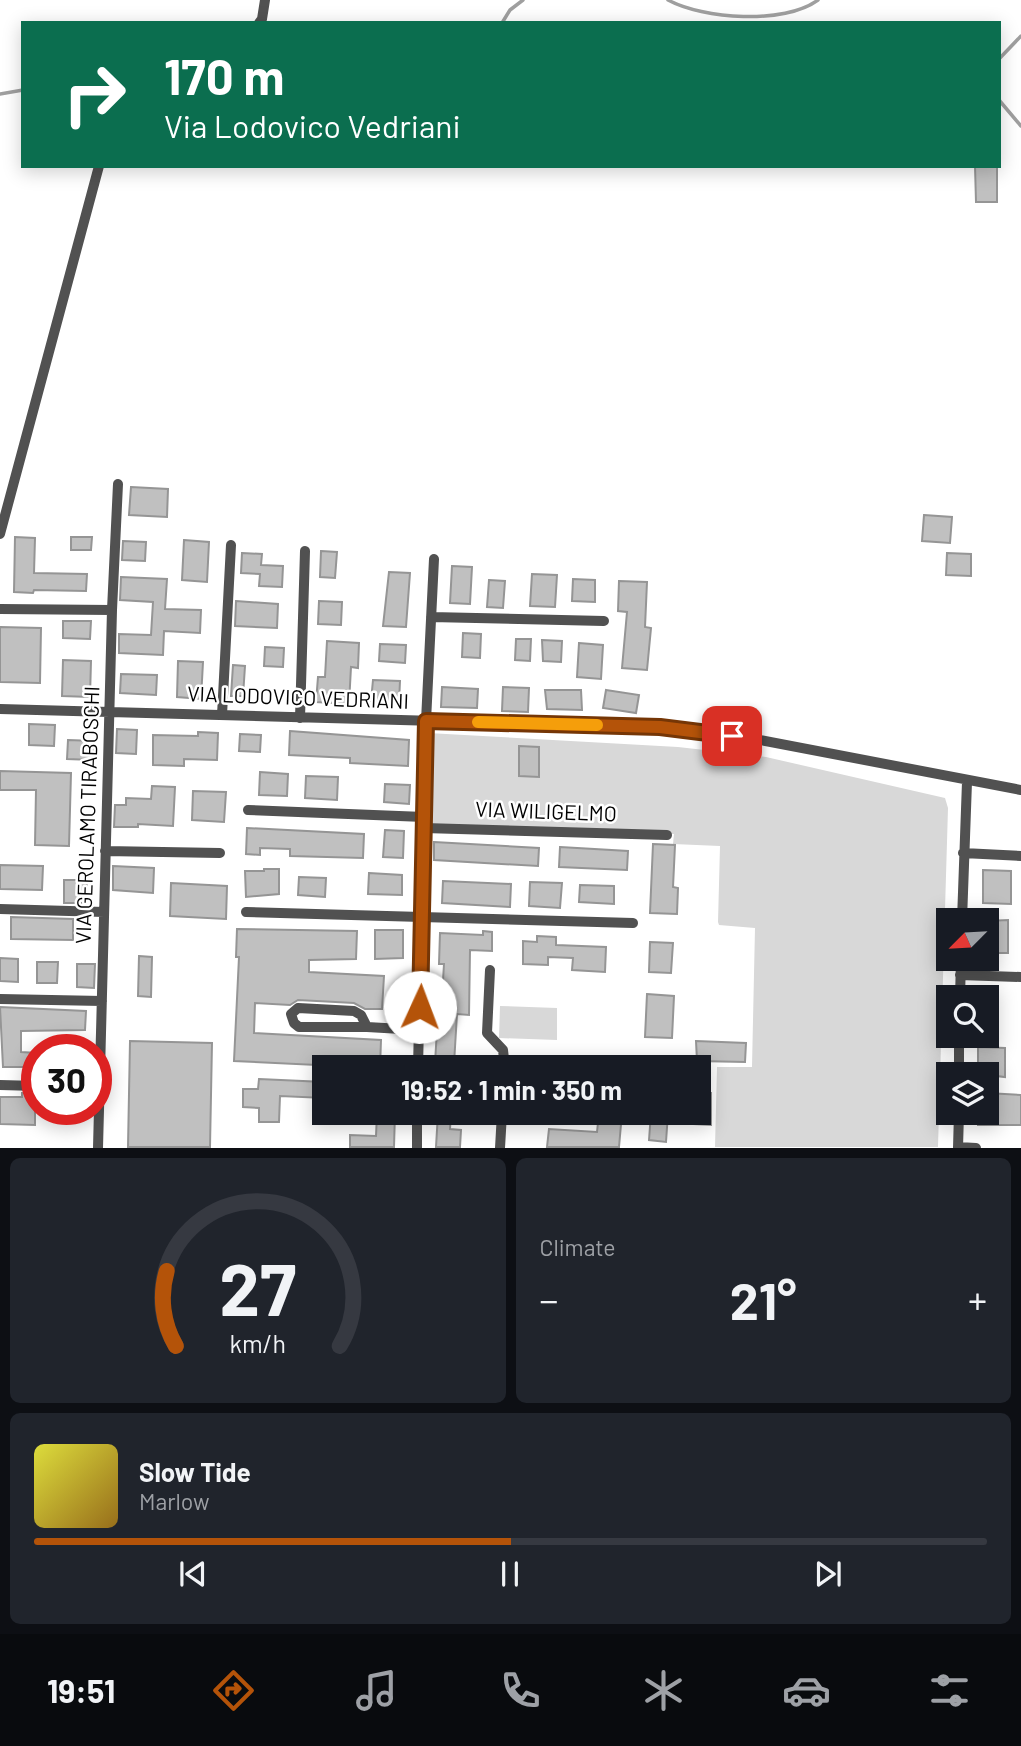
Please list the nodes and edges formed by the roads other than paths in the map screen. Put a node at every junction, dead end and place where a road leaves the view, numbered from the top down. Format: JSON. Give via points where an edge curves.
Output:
{"nodes":[{"id":1,"x":265,"y":0,"type":"edge"},
{"id":2,"x":260,"y":21,"type":"edge"},
{"id":3,"x":98,"y":168,"type":"edge"},
{"id":4,"x":118,"y":484,"type":"dead end"},
{"id":5,"x":0,"y":534,"type":"edge"},
{"id":6,"x":231,"y":544,"type":"dead end"},
{"id":7,"x":305,"y":551,"type":"dead end"},
{"id":8,"x":434,"y":559,"type":"dead end"},
{"id":9,"x":0,"y":609,"type":"edge"},
{"id":10,"x":112,"y":610,"type":"junction"},
{"id":11,"x":431,"y":617,"type":"junction"},
{"id":12,"x":604,"y":621,"type":"dead end"},
{"id":13,"x":0,"y":709,"type":"edge"},
{"id":14,"x":111,"y":712,"type":"junction"},
{"id":15,"x":222,"y":715,"type":"junction"},
{"id":16,"x":300,"y":718,"type":"junction"},
{"id":17,"x":426,"y":721,"type":"junction"},
{"id":18,"x":967,"y":782,"type":"junction"},
{"id":19,"x":1021,"y":790,"type":"edge"},
{"id":20,"x":248,"y":810,"type":"dead end"},
{"id":21,"x":424,"y":823,"type":"junction"},
{"id":22,"x":667,"y":835,"type":"dead end"},
{"id":23,"x":105,"y":851,"type":"junction"},
{"id":24,"x":220,"y":853,"type":"dead end"},
{"id":25,"x":963,"y":853,"type":"junction"},
{"id":26,"x":1021,"y":856,"type":"edge"},
{"id":27,"x":962,"y":908,"type":"edge"},
{"id":28,"x":0,"y":909,"type":"edge"},
{"id":29,"x":104,"y":912,"type":"junction"},
{"id":30,"x":246,"y":912,"type":"dead end"},
{"id":31,"x":422,"y":917,"type":"junction"},
{"id":32,"x":633,"y":923,"type":"dead end"},
{"id":33,"x":490,"y":970,"type":"dead end"},
{"id":34,"x":960,"y":971,"type":"edge"},
{"id":35,"x":960,"y":975,"type":"junction"},
{"id":36,"x":1021,"y":977,"type":"edge"},
{"id":37,"x":960,"y":985,"type":"edge"},
{"id":38,"x":0,"y":999,"type":"edge"},
{"id":39,"x":102,"y":1001,"type":"junction"},
{"id":40,"x":367,"y":1027,"type":"junction"},
{"id":41,"x":419,"y":1030,"type":"junction"},
{"id":42,"x":100,"y":1034,"type":"edge"},
{"id":43,"x":418,"y":1055,"type":"edge"},
{"id":44,"x":504,"y":1055,"type":"edge"},
{"id":45,"x":0,"y":1085,"type":"edge"},
{"id":46,"x":21,"y":1086,"type":"edge"},
{"id":47,"x":98,"y":1125,"type":"edge"},
{"id":48,"x":417,"y":1125,"type":"edge"},
{"id":49,"x":501,"y":1125,"type":"edge"},
{"id":50,"x":959,"y":1125,"type":"edge"},
{"id":51,"x":98,"y":1147,"type":"edge"},
{"id":52,"x":417,"y":1147,"type":"edge"},
{"id":53,"x":500,"y":1147,"type":"edge"},
{"id":54,"x":958,"y":1147,"type":"edge"},
{"id":55,"x":976,"y":1147,"type":"edge"}],
"edges":[{"from":1,"to":2,"type":"street"},
{"from":3,"to":5,"type":"street"},
{"from":4,"to":10,"type":"street","name":"VIA GEROLAMO TIRABOSCHI"},
{"from":6,"to":15,"type":"street"},
{"from":7,"to":16,"type":"street"},
{"from":8,"to":11,"type":"street"},
{"from":9,"to":10,"type":"street"},
{"from":10,"to":14,"type":"street","name":"VIA GEROLAMO TIRABOSCHI"},
{"from":11,"to":12,"type":"street"},
{"from":11,"to":17,"type":"street"},
{"from":13,"to":14,"type":"street","name":"VIA LODOVICO VEDRIANI"},
{"from":14,"to":15,"type":"street","name":"VIA LODOVICO VEDRIANI"},
{"from":14,"to":23,"type":"street","name":"VIA GEROLAMO TIRABOSCHI"},
{"from":15,"to":16,"type":"street","name":"VIA LODOVICO VEDRIANI"},
{"from":16,"to":17,"type":"street","name":"VIA LODOVICO VEDRIANI"},
{"from":17,"to":18,"type":"street","name":"VIA LODOVICO VEDRIANI","via":[[686,730],[755,739]]},
{"from":17,"to":21,"type":"street"},
{"from":18,"to":19,"type":"street","name":"VIA LODOVICO VEDRIANI"},
{"from":18,"to":25,"type":"street"},
{"from":20,"to":21,"type":"street","name":"VIA WILIGELMO"},
{"from":21,"to":22,"type":"street","name":"VIA WILIGELMO"},
{"from":21,"to":31,"type":"street"},
{"from":23,"to":24,"type":"street"},
{"from":23,"to":29,"type":"street","name":"VIA GEROLAMO TIRABOSCHI"},
{"from":25,"to":26,"type":"street"},
{"from":25,"to":27,"type":"street"},
{"from":28,"to":29,"type":"street"},
{"from":29,"to":39,"type":"street","name":"VIA GEROLAMO TIRABOSCHI"},
{"from":30,"to":31,"type":"street"},
{"from":31,"to":32,"type":"street"},
{"from":31,"to":41,"type":"street"},
{"from":33,"to":44,"type":"street","via":[[487,1033]]},
{"from":34,"to":35,"type":"street"},
{"from":35,"to":36,"type":"street"},
{"from":35,"to":37,"type":"street"},
{"from":38,"to":39,"type":"street"},
{"from":39,"to":42,"type":"street","name":"VIA GEROLAMO TIRABOSCHI"},
{"from":40,"to":40,"type":"street","via":[[354,1011],[298,1008],[292,1014],[299,1027]]},
{"from":40,"to":41,"type":"street"},
{"from":41,"to":43,"type":"street"},
{"from":45,"to":46,"type":"street"},
{"from":47,"to":51,"type":"street","name":"VIA GEROLAMO TIRABOSCHI"},
{"from":48,"to":52,"type":"street"},
{"from":49,"to":53,"type":"street"},
{"from":50,"to":54,"type":"street"},
{"from":54,"to":55,"type":"street"}]}
